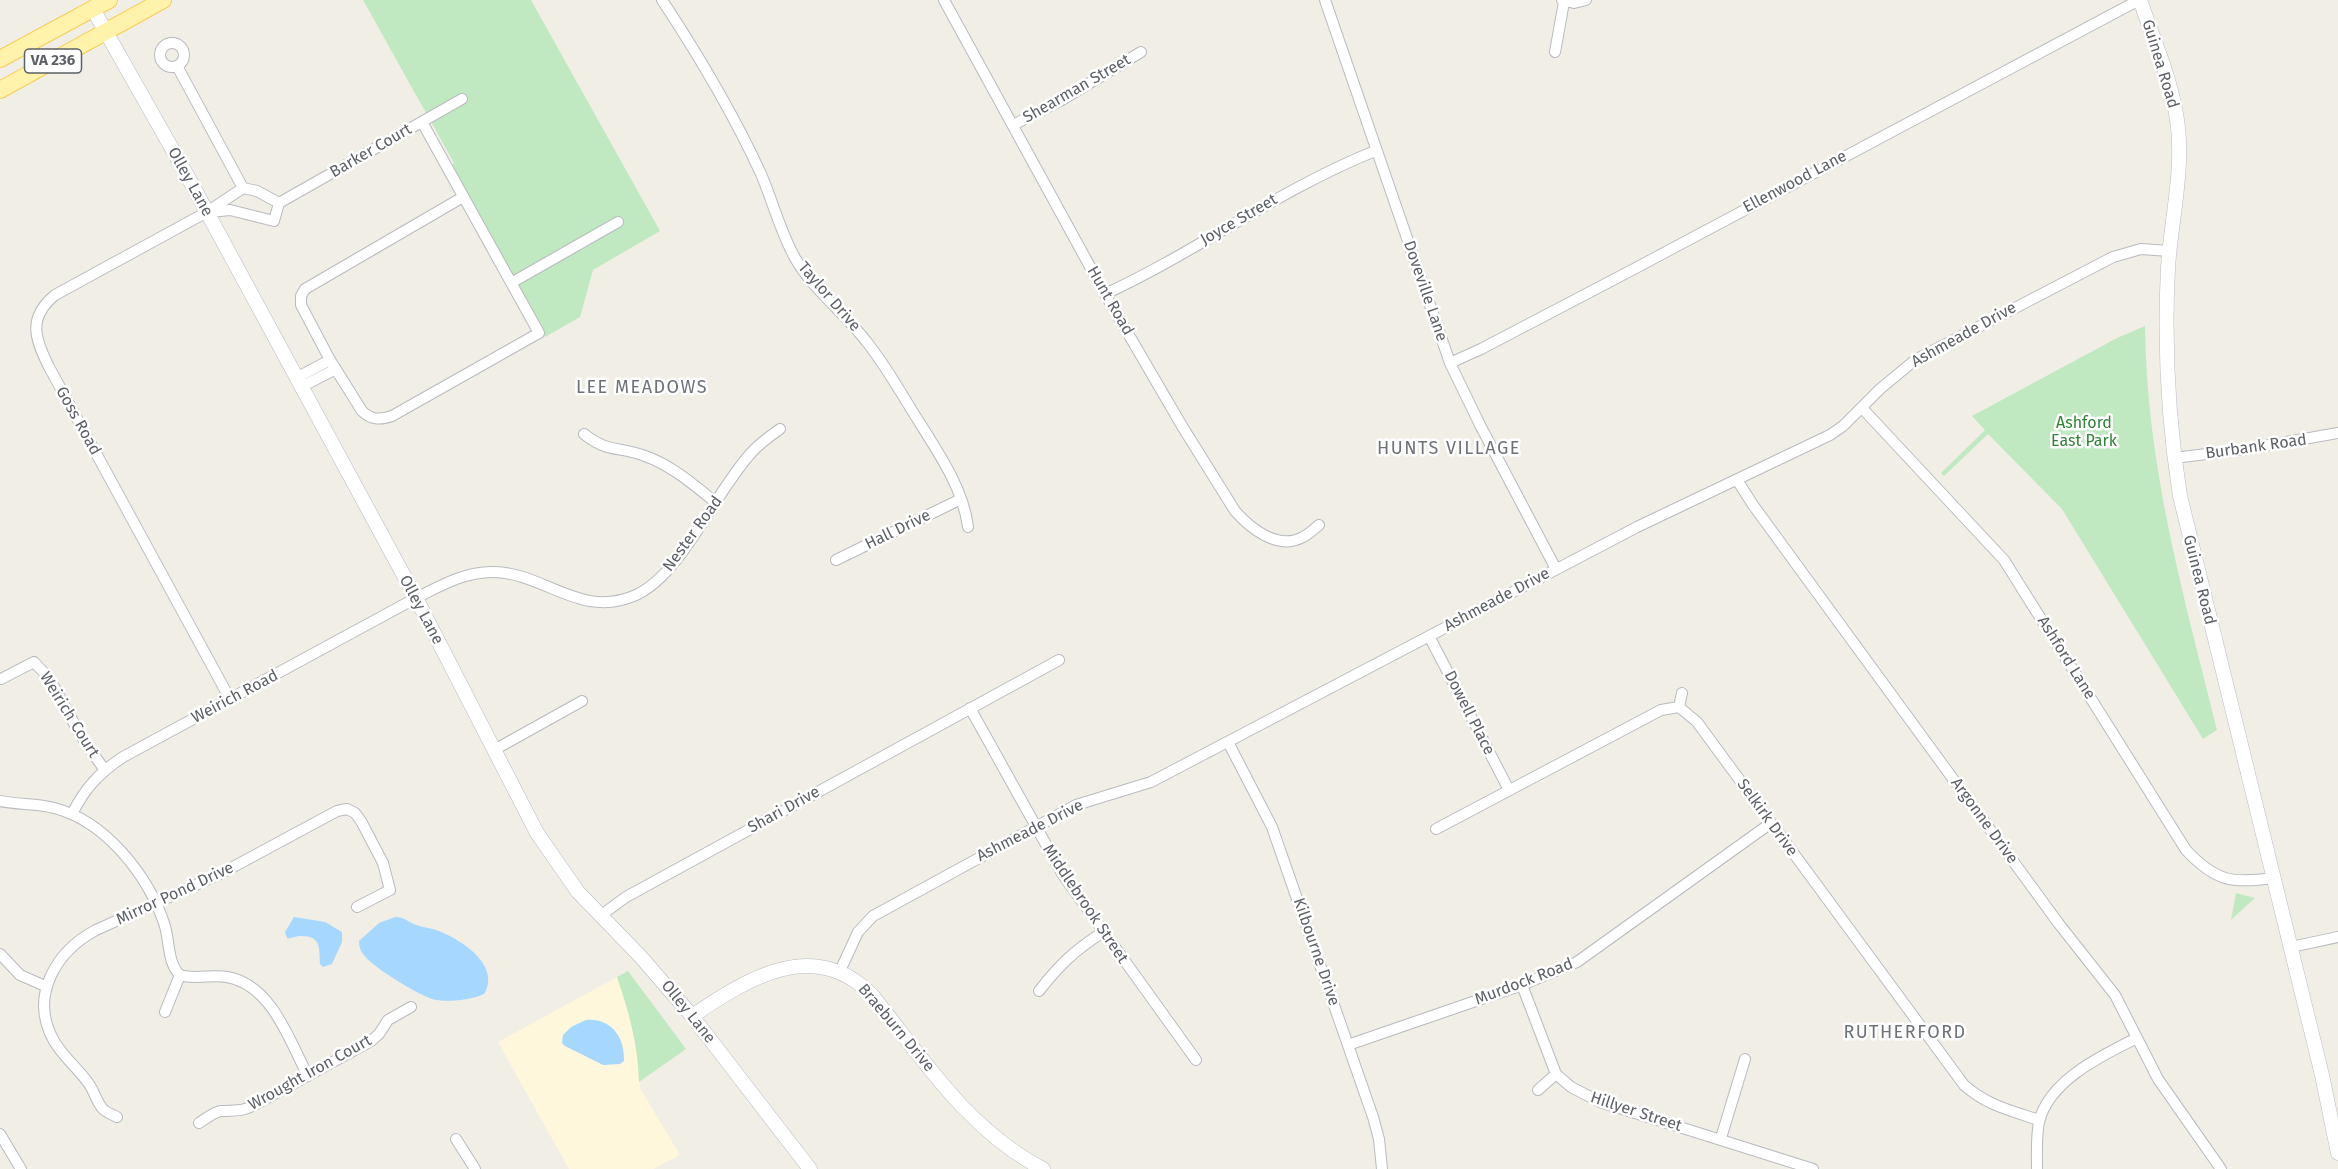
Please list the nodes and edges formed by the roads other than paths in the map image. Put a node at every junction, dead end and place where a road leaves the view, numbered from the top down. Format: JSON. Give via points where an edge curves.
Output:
{"nodes":[{"id":1,"x":109,"y":0,"type":"edge"},
{"id":2,"x":163,"y":0,"type":"edge"},
{"id":3,"x":662,"y":0,"type":"edge"},
{"id":4,"x":944,"y":0,"type":"edge"},
{"id":5,"x":1325,"y":0,"type":"edge"},
{"id":6,"x":1586,"y":0,"type":"edge"},
{"id":7,"x":2139,"y":0,"type":"edge"},
{"id":8,"x":1563,"y":1,"type":"edge"},
{"id":9,"x":90,"y":4,"type":"edge"},
{"id":10,"x":106,"y":32,"type":"junction"},
{"id":11,"x":1141,"y":52,"type":"dead end"},
{"id":12,"x":1555,"y":52,"type":"dead end"},
{"id":13,"x":0,"y":59,"type":"edge"},
{"id":14,"x":177,"y":66,"type":"dead end"},
{"id":15,"x":0,"y":90,"type":"edge"},
{"id":16,"x":462,"y":99,"type":"dead end"},
{"id":17,"x":422,"y":122,"type":"junction"},
{"id":18,"x":1013,"y":125,"type":"junction"},
{"id":19,"x":1375,"y":151,"type":"junction"},
{"id":20,"x":243,"y":188,"type":"junction"},
{"id":21,"x":463,"y":197,"type":"junction"},
{"id":22,"x":279,"y":203,"type":"junction"},
{"id":23,"x":207,"y":212,"type":"junction"},
{"id":24,"x":618,"y":222,"type":"dead end"},
{"id":25,"x":2169,"y":251,"type":"junction"},
{"id":26,"x":511,"y":283,"type":"junction"},
{"id":27,"x":1105,"y":294,"type":"junction"},
{"id":28,"x":1450,"y":363,"type":"junction"},
{"id":29,"x":333,"y":365,"type":"junction"},
{"id":30,"x":298,"y":383,"type":"junction"},
{"id":31,"x":1862,"y":408,"type":"junction"},
{"id":32,"x":780,"y":429,"type":"dead end"},
{"id":33,"x":2338,"y":433,"type":"edge"},
{"id":34,"x":584,"y":434,"type":"dead end"},
{"id":35,"x":2174,"y":458,"type":"junction"},
{"id":36,"x":1737,"y":480,"type":"junction"},
{"id":37,"x":961,"y":499,"type":"junction"},
{"id":38,"x":715,"y":502,"type":"junction"},
{"id":39,"x":1319,"y":525,"type":"dead end"},
{"id":40,"x":968,"y":527,"type":"dead end"},
{"id":41,"x":836,"y":560,"type":"dead end"},
{"id":42,"x":1556,"y":569,"type":"junction"},
{"id":43,"x":416,"y":598,"type":"junction"},
{"id":44,"x":1429,"y":636,"type":"junction"},
{"id":45,"x":1059,"y":660,"type":"dead end"},
{"id":46,"x":1,"y":680,"type":"edge"},
{"id":47,"x":1682,"y":693,"type":"dead end"},
{"id":48,"x":230,"y":699,"type":"junction"},
{"id":49,"x":582,"y":700,"type":"dead end"},
{"id":50,"x":1679,"y":707,"type":"junction"},
{"id":51,"x":970,"y":708,"type":"junction"},
{"id":52,"x":1228,"y":742,"type":"junction"},
{"id":53,"x":494,"y":750,"type":"junction"},
{"id":54,"x":104,"y":769,"type":"junction"},
{"id":55,"x":1509,"y":790,"type":"junction"},
{"id":56,"x":0,"y":801,"type":"edge"},
{"id":57,"x":72,"y":814,"type":"junction"},
{"id":58,"x":1771,"y":823,"type":"junction"},
{"id":59,"x":1035,"y":826,"type":"junction"},
{"id":60,"x":1436,"y":829,"type":"dead end"},
{"id":61,"x":2273,"y":878,"type":"junction"},
{"id":62,"x":155,"y":904,"type":"junction"},
{"id":63,"x":357,"y":907,"type":"dead end"},
{"id":64,"x":600,"y":916,"type":"junction"},
{"id":65,"x":1102,"y":932,"type":"junction"},
{"id":66,"x":2338,"y":936,"type":"edge"},
{"id":67,"x":2291,"y":947,"type":"junction"},
{"id":68,"x":0,"y":954,"type":"edge"},
{"id":69,"x":840,"y":971,"type":"junction"},
{"id":70,"x":180,"y":975,"type":"junction"},
{"id":71,"x":1522,"y":985,"type":"junction"},
{"id":72,"x":45,"y":986,"type":"junction"},
{"id":73,"x":1039,"y":991,"type":"dead end"},
{"id":74,"x":411,"y":1006,"type":"dead end"},
{"id":75,"x":165,"y":1012,"type":"dead end"},
{"id":76,"x":692,"y":1017,"type":"junction"},
{"id":77,"x":2137,"y":1038,"type":"junction"},
{"id":78,"x":1348,"y":1045,"type":"junction"},
{"id":79,"x":1745,"y":1059,"type":"dead end"},
{"id":80,"x":1196,"y":1060,"type":"dead end"},
{"id":81,"x":1556,"y":1074,"type":"junction"},
{"id":82,"x":308,"y":1076,"type":"junction"},
{"id":83,"x":1538,"y":1090,"type":"dead end"},
{"id":84,"x":117,"y":1117,"type":"dead end"},
{"id":85,"x":2039,"y":1120,"type":"junction"},
{"id":86,"x":199,"y":1123,"type":"dead end"},
{"id":87,"x":0,"y":1134,"type":"edge"},
{"id":88,"x":1721,"y":1138,"type":"junction"},
{"id":89,"x":456,"y":1139,"type":"dead end"},
{"id":90,"x":2338,"y":1153,"type":"edge"},
{"id":91,"x":21,"y":1169,"type":"edge"},
{"id":92,"x":475,"y":1169,"type":"edge"},
{"id":93,"x":810,"y":1169,"type":"edge"},
{"id":94,"x":1043,"y":1169,"type":"edge"},
{"id":95,"x":1382,"y":1169,"type":"edge"},
{"id":96,"x":1813,"y":1169,"type":"edge"},
{"id":97,"x":2037,"y":1169,"type":"edge"},
{"id":98,"x":2221,"y":1169,"type":"edge"}],
"edges":[{"from":1,"to":9,"type":"main road","number":"VA 236"},
{"from":2,"to":10,"type":"main road","number":"VA 236"},
{"from":3,"to":37,"type":"street","name":"Taylor Drive","via":[[739,127],[796,259],[866,340],[929,438]]},
{"from":4,"to":18,"type":"street","name":"Hunt Road"},
{"from":5,"to":19,"type":"street","name":"Doveville Lane"},
{"from":6,"to":8,"type":"street"},
{"from":7,"to":25,"type":"main road","name":"Guinea Road","via":[[2169,83],[2178,125],[2179,171]]},
{"from":7,"to":28,"type":"street","name":"Ellenwood Lane"},
{"from":8,"to":12,"type":"street"},
{"from":9,"to":10,"type":"main road","name":"Olley Lane"},
{"from":9,"to":13,"type":"main road","number":"VA 236"},
{"from":10,"to":15,"type":"main road","number":"VA 236"},
{"from":10,"to":23,"type":"main road","name":"Olley Lane"},
{"from":11,"to":18,"type":"street","name":"Shearman Street"},
{"from":14,"to":20,"type":"street"},
{"from":16,"to":17,"type":"street","name":"Barker Court"},
{"from":17,"to":21,"type":"street"},
{"from":17,"to":22,"type":"street","name":"Barker Court"},
{"from":18,"to":27,"type":"street","name":"Hunt Road"},
{"from":19,"to":27,"type":"street","name":"Joyce Street","via":[[1266,203],[1138,279]]},
{"from":19,"to":28,"type":"street","name":"Doveville Lane"},
{"from":20,"to":22,"type":"street"},
{"from":20,"to":23,"type":"street"},
{"from":21,"to":26,"type":"street"},
{"from":21,"to":29,"type":"street","via":[[305,289],[301,305]]},
{"from":22,"to":23,"type":"street","name":"Barker Court","via":[[274,221],[230,210]]},
{"from":23,"to":30,"type":"main road","name":"Olley Lane"},
{"from":23,"to":48,"type":"street","name":"Goss Road","via":[[55,295],[38,316],[36,336],[49,367]]},
{"from":24,"to":26,"type":"street"},
{"from":25,"to":31,"type":"street","name":"Ashmeade Drive","via":[[2131,251],[2091,267],[1916,360]]},
{"from":25,"to":35,"type":"main road","name":"Guinea Road","via":[[2166,346]]},
{"from":26,"to":29,"type":"street","via":[[539,333],[392,416],[381,420],[367,416]]},
{"from":27,"to":39,"type":"street","name":"Hunt Road","via":[[1223,494],[1245,522],[1260,533],[1284,540],[1303,537]]},
{"from":28,"to":42,"type":"street","name":"Doveville Lane"},
{"from":29,"to":30,"type":"street"},
{"from":30,"to":43,"type":"main road","name":"Olley Lane"},
{"from":31,"to":36,"type":"street","name":"Ashmeade Drive","via":[[1830,435]]},
{"from":31,"to":61,"type":"street","name":"Ashford Lane","via":[[2004,560],[2186,850],[2206,869],[2230,880]]},
{"from":32,"to":38,"type":"street","name":"Nester Road","via":[[750,453]]},
{"from":33,"to":35,"type":"street","name":"Burbank Road"},
{"from":34,"to":38,"type":"street","via":[[598,445],[654,459]]},
{"from":35,"to":61,"type":"main road","name":"Guinea Road","via":[[2187,532]]},
{"from":36,"to":42,"type":"street","name":"Ashmeade Drive"},
{"from":36,"to":77,"type":"street","name":"Argonne Drive","via":[[2059,924],[2104,979]]},
{"from":37,"to":40,"type":"street","name":"Taylor Drive"},
{"from":37,"to":41,"type":"street","name":"Hall Drive"},
{"from":38,"to":43,"type":"street","name":"Nester Road","via":[[664,574],[647,589],[628,598],[584,602],[526,578],[492,572],[462,576]]},
{"from":42,"to":44,"type":"street","name":"Ashmeade Drive"},
{"from":43,"to":48,"type":"street","name":"Weirich Road"},
{"from":43,"to":53,"type":"main road","name":"Olley Lane"},
{"from":44,"to":52,"type":"street","name":"Ashmeade Drive"},
{"from":44,"to":55,"type":"street","name":"Dowell Place"},
{"from":45,"to":51,"type":"street","name":"Shari Drive"},
{"from":46,"to":54,"type":"street","name":"Weirich Court","via":[[34,663],[49,678],[84,742]]},
{"from":47,"to":50,"type":"street"},
{"from":48,"to":54,"type":"street","name":"Weirich Road"},
{"from":49,"to":53,"type":"street"},
{"from":50,"to":55,"type":"street","via":[[1661,711]]},
{"from":50,"to":58,"type":"street","name":"Selkirk Drive","via":[[1697,722]]},
{"from":51,"to":59,"type":"street","name":"Middlebrook Street"},
{"from":51,"to":64,"type":"street","name":"Shari Drive","via":[[626,897]]},
{"from":52,"to":59,"type":"street","name":"Ashmeade Drive","via":[[1151,782],[1076,805]]},
{"from":52,"to":78,"type":"street","name":"Kilbourne Drive","via":[[1272,827]]},
{"from":53,"to":64,"type":"main road","name":"Olley Lane","via":[[557,865]]},
{"from":54,"to":57,"type":"street","name":"Weirich Road","via":[[82,793]]},
{"from":55,"to":60,"type":"street"},
{"from":56,"to":57,"type":"street"},
{"from":57,"to":62,"type":"street","via":[[103,834],[126,856]]},
{"from":58,"to":71,"type":"street","name":"Murdock Road","via":[[1591,953]]},
{"from":58,"to":85,"type":"street","name":"Selkirk Drive","via":[[1964,1085],[1991,1104]]},
{"from":59,"to":65,"type":"street","name":"Middlebrook Street"},
{"from":59,"to":69,"type":"street","name":"Ashmeade Drive","via":[[873,916],[858,932]]},
{"from":61,"to":67,"type":"main road","name":"Guinea Road"},
{"from":62,"to":63,"type":"street","name":"Mirror Pond Drive","via":[[347,809],[361,821],[383,863],[390,890]]},
{"from":62,"to":70,"type":"street"},
{"from":62,"to":72,"type":"street","name":"Mirror Pond Drive","via":[[79,941],[59,961]]},
{"from":64,"to":76,"type":"main road","name":"Olley Lane"},
{"from":65,"to":73,"type":"street","via":[[1071,953]]},
{"from":65,"to":80,"type":"street","name":"Middlebrook Street"},
{"from":66,"to":67,"type":"street"},
{"from":67,"to":90,"type":"main road","name":"Guinea Road"},
{"from":68,"to":72,"type":"street","via":[[20,975]]},
{"from":69,"to":76,"type":"main road","name":"Braeburn Drive","via":[[803,965],[776,969]]},
{"from":69,"to":94,"type":"main road","name":"Braeburn Drive","via":[[872,995],[977,1123],[1010,1150]]},
{"from":70,"to":75,"type":"street"},
{"from":70,"to":82,"type":"street","via":[[228,977],[254,988],[269,1004]]},
{"from":71,"to":78,"type":"street","name":"Murdock Road"},
{"from":71,"to":81,"type":"street"},
{"from":72,"to":84,"type":"street","via":[[45,1015],[55,1043],[91,1086],[102,1109]]},
{"from":74,"to":82,"type":"street","name":"Wrought Iron Court","via":[[388,1020],[371,1041]]},
{"from":76,"to":93,"type":"main road","name":"Olley Lane"},
{"from":77,"to":85,"type":"street","via":[[2078,1071],[2054,1095]]},
{"from":77,"to":98,"type":"street","name":"Argonne Drive","via":[[2158,1079]]},
{"from":78,"to":95,"type":"street","name":"Kilbourne Drive","via":[[1373,1117]]},
{"from":79,"to":88,"type":"street"},
{"from":81,"to":83,"type":"street"},
{"from":81,"to":88,"type":"street","name":"Hillyer Street","via":[[1593,1099]]},
{"from":82,"to":86,"type":"street","name":"Wrought Iron Court","via":[[249,1108],[219,1111]]},
{"from":85,"to":97,"type":"street"},
{"from":87,"to":91,"type":"street"},
{"from":88,"to":96,"type":"street","name":"Hillyer Street"},
{"from":89,"to":92,"type":"street"}]}
